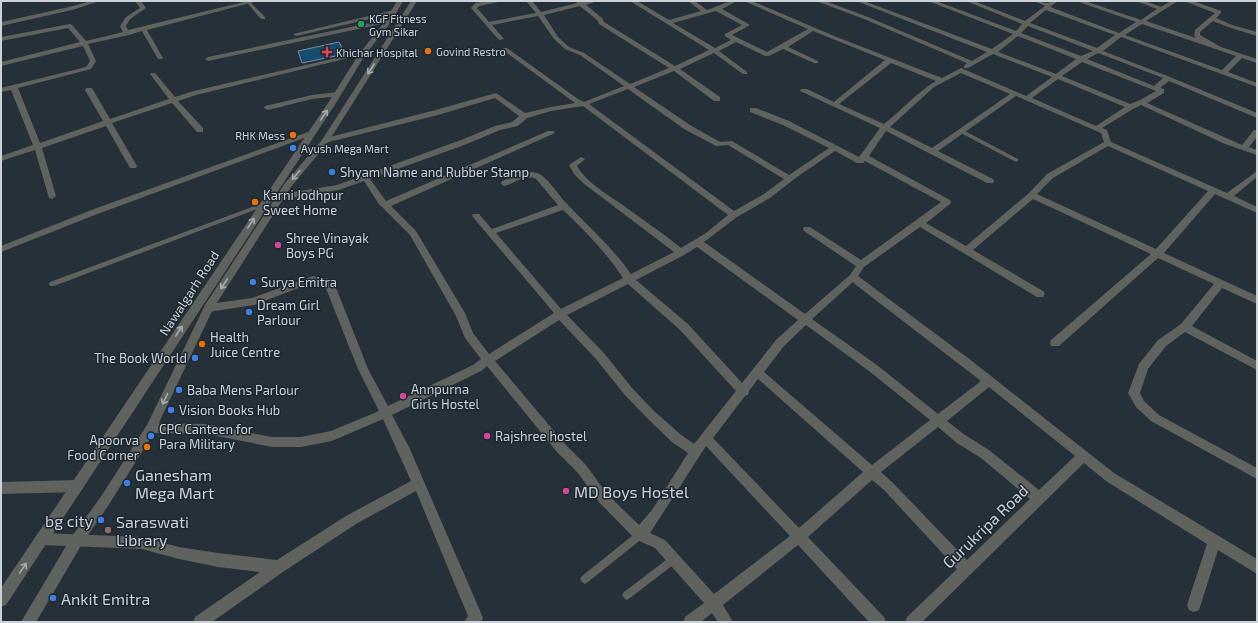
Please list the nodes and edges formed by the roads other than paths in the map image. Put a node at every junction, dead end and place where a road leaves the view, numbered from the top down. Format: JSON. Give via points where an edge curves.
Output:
{"nodes":[{"id":1,"x":68,"y":1,"type":"edge"},
{"id":2,"x":97,"y":1,"type":"edge"},
{"id":3,"x":138,"y":1,"type":"edge"},
{"id":4,"x":400,"y":1,"type":"edge"},
{"id":5,"x":414,"y":1,"type":"edge"},
{"id":6,"x":500,"y":1,"type":"edge"},
{"id":7,"x":529,"y":1,"type":"edge"},
{"id":8,"x":594,"y":1,"type":"edge"},
{"id":9,"x":634,"y":1,"type":"edge"},
{"id":10,"x":691,"y":1,"type":"edge"},
{"id":11,"x":734,"y":1,"type":"edge"},
{"id":12,"x":747,"y":1,"type":"edge"},
{"id":13,"x":819,"y":1,"type":"edge"},
{"id":14,"x":859,"y":1,"type":"edge"},
{"id":15,"x":931,"y":1,"type":"edge"},
{"id":16,"x":969,"y":1,"type":"edge"},
{"id":17,"x":1037,"y":1,"type":"edge"},
{"id":18,"x":1055,"y":1,"type":"edge"},
{"id":19,"x":1079,"y":1,"type":"edge"},
{"id":20,"x":1139,"y":1,"type":"edge"},
{"id":21,"x":1175,"y":1,"type":"edge"},
{"id":22,"x":1187,"y":1,"type":"edge"},
{"id":23,"x":252,"y":2,"type":"edge"},
{"id":24,"x":476,"y":3,"type":"edge"},
{"id":25,"x":579,"y":3,"type":"edge"},
{"id":26,"x":1047,"y":7,"type":"junction"},
{"id":27,"x":70,"y":9,"type":"junction"},
{"id":28,"x":717,"y":9,"type":"junction"},
{"id":29,"x":1162,"y":9,"type":"junction"},
{"id":30,"x":394,"y":12,"type":"junction"},
{"id":31,"x":706,"y":12,"type":"junction"},
{"id":32,"x":540,"y":14,"type":"junction"},
{"id":33,"x":263,"y":18,"type":"dead end"},
{"id":34,"x":1212,"y":18,"type":"junction"},
{"id":35,"x":389,"y":21,"type":"junction"},
{"id":36,"x":668,"y":22,"type":"junction"},
{"id":37,"x":1141,"y":22,"type":"junction"},
{"id":38,"x":1027,"y":23,"type":"junction"},
{"id":39,"x":1,"y":24,"type":"edge"},
{"id":40,"x":488,"y":24,"type":"junction"},
{"id":41,"x":144,"y":29,"type":"junction"},
{"id":42,"x":813,"y":29,"type":"junction"},
{"id":43,"x":127,"y":34,"type":"junction"},
{"id":44,"x":296,"y":34,"type":"dead end"},
{"id":45,"x":1017,"y":34,"type":"junction"},
{"id":46,"x":1257,"y":34,"type":"edge"},
{"id":47,"x":1120,"y":35,"type":"junction"},
{"id":48,"x":1,"y":39,"type":"edge"},
{"id":49,"x":502,"y":39,"type":"dead end"},
{"id":50,"x":736,"y":40,"type":"junction"},
{"id":51,"x":85,"y":44,"type":"junction"},
{"id":52,"x":782,"y":47,"type":"junction"},
{"id":53,"x":1219,"y":48,"type":"junction"},
{"id":54,"x":505,"y":50,"type":"dead end"},
{"id":55,"x":714,"y":50,"type":"junction"},
{"id":56,"x":1098,"y":51,"type":"junction"},
{"id":57,"x":993,"y":52,"type":"junction"},
{"id":58,"x":362,"y":54,"type":"junction"},
{"id":59,"x":1241,"y":56,"type":"junction"},
{"id":60,"x":160,"y":58,"type":"dead end"},
{"id":61,"x":1081,"y":59,"type":"junction"},
{"id":62,"x":208,"y":60,"type":"dead end"},
{"id":63,"x":890,"y":60,"type":"junction"},
{"id":64,"x":1257,"y":61,"type":"edge"},
{"id":65,"x":816,"y":62,"type":"dead end"},
{"id":66,"x":972,"y":63,"type":"junction"},
{"id":67,"x":1,"y":64,"type":"edge"},
{"id":68,"x":675,"y":69,"type":"junction"},
{"id":69,"x":961,"y":70,"type":"junction"},
{"id":70,"x":1224,"y":72,"type":"junction"},
{"id":71,"x":745,"y":73,"type":"dead end"},
{"id":72,"x":153,"y":74,"type":"dead end"},
{"id":73,"x":1056,"y":77,"type":"junction"},
{"id":74,"x":1168,"y":78,"type":"junction"},
{"id":75,"x":941,"y":80,"type":"junction"},
{"id":76,"x":1257,"y":85,"type":"edge"},
{"id":77,"x":14,"y":87,"type":"junction"},
{"id":78,"x":627,"y":87,"type":"junction"},
{"id":79,"x":1155,"y":88,"type":"junction"},
{"id":80,"x":1,"y":90,"type":"edge"},
{"id":81,"x":89,"y":90,"type":"dead end"},
{"id":82,"x":804,"y":91,"type":"dead end"},
{"id":83,"x":1016,"y":93,"type":"junction"},
{"id":84,"x":337,"y":94,"type":"junction"},
{"id":85,"x":353,"y":95,"type":"junction"},
{"id":86,"x":1028,"y":98,"type":"junction"},
{"id":87,"x":717,"y":99,"type":"dead end"},
{"id":88,"x":173,"y":100,"type":"junction"},
{"id":89,"x":1141,"y":103,"type":"junction"},
{"id":90,"x":584,"y":104,"type":"junction"},
{"id":91,"x":834,"y":104,"type":"junction"},
{"id":92,"x":1130,"y":107,"type":"junction"},
{"id":93,"x":268,"y":108,"type":"dead end"},
{"id":94,"x":753,"y":110,"type":"dead end"},
{"id":95,"x":524,"y":116,"type":"junction"},
{"id":96,"x":1257,"y":116,"type":"edge"},
{"id":97,"x":108,"y":123,"type":"junction"},
{"id":98,"x":885,"y":127,"type":"junction"},
{"id":99,"x":1096,"y":129,"type":"junction"},
{"id":100,"x":200,"y":130,"type":"dead end"},
{"id":101,"x":961,"y":131,"type":"junction"},
{"id":102,"x":1257,"y":132,"type":"edge"},
{"id":103,"x":551,"y":133,"type":"dead end"},
{"id":104,"x":311,"y":134,"type":"junction"},
{"id":105,"x":325,"y":141,"type":"junction"},
{"id":106,"x":1108,"y":143,"type":"junction"},
{"id":107,"x":38,"y":147,"type":"junction"},
{"id":108,"x":835,"y":148,"type":"junction"},
{"id":109,"x":1244,"y":148,"type":"junction"},
{"id":110,"x":934,"y":150,"type":"junction"},
{"id":111,"x":1257,"y":153,"type":"edge"},
{"id":112,"x":864,"y":157,"type":"junction"},
{"id":113,"x":1,"y":159,"type":"edge"},
{"id":114,"x":581,"y":159,"type":"dead end"},
{"id":115,"x":1016,"y":160,"type":"dead end"},
{"id":116,"x":133,"y":166,"type":"dead end"},
{"id":117,"x":1257,"y":173,"type":"edge"},
{"id":118,"x":366,"y":178,"type":"junction"},
{"id":119,"x":789,"y":178,"type":"junction"},
{"id":120,"x":990,"y":181,"type":"dead end"},
{"id":121,"x":505,"y":183,"type":"dead end"},
{"id":122,"x":1214,"y":190,"type":"junction"},
{"id":123,"x":1032,"y":195,"type":"junction"},
{"id":124,"x":52,"y":196,"type":"dead end"},
{"id":125,"x":280,"y":197,"type":"junction"},
{"id":126,"x":1228,"y":197,"type":"junction"},
{"id":127,"x":263,"y":205,"type":"junction"},
{"id":128,"x":386,"y":205,"type":"junction"},
{"id":129,"x":564,"y":206,"type":"junction"},
{"id":130,"x":1257,"y":210,"type":"edge"},
{"id":131,"x":734,"y":215,"type":"junction"},
{"id":132,"x":476,"y":216,"type":"dead end"},
{"id":133,"x":920,"y":224,"type":"junction"},
{"id":134,"x":806,"y":229,"type":"dead end"},
{"id":135,"x":491,"y":232,"type":"junction"},
{"id":136,"x":697,"y":242,"type":"junction"},
{"id":137,"x":1,"y":248,"type":"edge"},
{"id":138,"x":966,"y":251,"type":"junction"},
{"id":139,"x":681,"y":253,"type":"junction"},
{"id":140,"x":1158,"y":253,"type":"junction"},
{"id":141,"x":860,"y":265,"type":"junction"},
{"id":142,"x":853,"y":277,"type":"junction"},
{"id":143,"x":630,"y":280,"type":"junction"},
{"id":144,"x":1221,"y":282,"type":"junction"},
{"id":145,"x":52,"y":284,"type":"dead end"},
{"id":146,"x":1040,"y":294,"type":"dead end"},
{"id":147,"x":1257,"y":300,"type":"edge"},
{"id":148,"x":209,"y":308,"type":"junction"},
{"id":149,"x":560,"y":314,"type":"junction"},
{"id":150,"x":807,"y":319,"type":"junction"},
{"id":151,"x":1185,"y":327,"type":"junction"},
{"id":152,"x":1055,"y":342,"type":"dead end"},
{"id":153,"x":488,"y":360,"type":"junction"},
{"id":154,"x":1257,"y":366,"type":"edge"},
{"id":155,"x":758,"y":373,"type":"junction"},
{"id":156,"x":989,"y":381,"type":"junction"},
{"id":157,"x":744,"y":392,"type":"junction"},
{"id":158,"x":385,"y":413,"type":"junction"},
{"id":159,"x":939,"y":421,"type":"junction"},
{"id":160,"x":151,"y":428,"type":"junction"},
{"id":161,"x":707,"y":439,"type":"junction"},
{"id":162,"x":695,"y":452,"type":"junction"},
{"id":163,"x":1083,"y":456,"type":"junction"},
{"id":164,"x":872,"y":472,"type":"junction"},
{"id":165,"x":1257,"y":474,"type":"edge"},
{"id":166,"x":418,"y":484,"type":"junction"},
{"id":167,"x":78,"y":486,"type":"junction"},
{"id":168,"x":1,"y":488,"type":"edge"},
{"id":169,"x":1039,"y":498,"type":"junction"},
{"id":170,"x":640,"y":535,"type":"junction"},
{"id":171,"x":799,"y":537,"type":"junction"},
{"id":172,"x":42,"y":539,"type":"junction"},
{"id":173,"x":77,"y":540,"type":"junction"},
{"id":174,"x":1214,"y":542,"type":"junction"},
{"id":175,"x":674,"y":559,"type":"junction"},
{"id":176,"x":278,"y":567,"type":"junction"},
{"id":177,"x":1257,"y":567,"type":"edge"},
{"id":178,"x":966,"y":569,"type":"junction"},
{"id":179,"x":585,"y":579,"type":"dead end"},
{"id":180,"x":3,"y":594,"type":"edge"},
{"id":181,"x":627,"y":595,"type":"dead end"},
{"id":182,"x":714,"y":604,"type":"junction"},
{"id":183,"x":1194,"y":605,"type":"dead end"},
{"id":184,"x":28,"y":622,"type":"edge"},
{"id":185,"x":200,"y":622,"type":"edge"},
{"id":186,"x":471,"y":622,"type":"edge"},
{"id":187,"x":690,"y":622,"type":"edge"},
{"id":188,"x":726,"y":622,"type":"edge"},
{"id":189,"x":879,"y":622,"type":"edge"},
{"id":190,"x":912,"y":622,"type":"edge"}],
"edges":[{"from":1,"to":27,"type":"street"},
{"from":2,"to":27,"type":"street"},
{"from":3,"to":43,"type":"street","via":[[143,8],[124,22]]},
{"from":4,"to":30,"type":"street","name":"Nawalgarh Road"},
{"from":5,"to":85,"type":"street","one_way":true},
{"from":6,"to":24,"type":"street"},
{"from":7,"to":32,"type":"street"},
{"from":8,"to":25,"type":"street"},
{"from":9,"to":36,"type":"street"},
{"from":10,"to":31,"type":"street"},
{"from":11,"to":28,"type":"street"},
{"from":12,"to":42,"type":"street"},
{"from":13,"to":66,"type":"street"},
{"from":14,"to":57,"type":"street"},
{"from":15,"to":45,"type":"street"},
{"from":16,"to":38,"type":"street"},
{"from":17,"to":26,"type":"street"},
{"from":18,"to":26,"type":"street"},
{"from":19,"to":37,"type":"street"},
{"from":20,"to":29,"type":"street"},
{"from":21,"to":29,"type":"street"},
{"from":22,"to":34,"type":"street","via":[[1219,12]]},
{"from":23,"to":33,"type":"lane"},
{"from":23,"to":41,"type":"street"},
{"from":24,"to":40,"type":"street","via":[[474,8]]},
{"from":25,"to":32,"type":"street"},
{"from":25,"to":68,"type":"street","via":[[589,8],[601,23]]},
{"from":26,"to":38,"type":"street"},
{"from":26,"to":47,"type":"street"},
{"from":27,"to":39,"type":"street"},
{"from":28,"to":31,"type":"street"},
{"from":28,"to":50,"type":"street","via":[[747,25],[727,35]]},
{"from":29,"to":37,"type":"street"},
{"from":30,"to":35,"type":"street","name":"Nawalgarh Road"},
{"from":30,"to":44,"type":"street"},
{"from":31,"to":36,"type":"street"},
{"from":32,"to":40,"type":"street"},
{"from":32,"to":78,"type":"street","via":[[556,38],[567,48],[582,54]]},
{"from":34,"to":46,"type":"street"},
{"from":34,"to":53,"type":"street","via":[[1197,31],[1197,36]]},
{"from":35,"to":58,"type":"street","name":"Nawalgarh Road"},
{"from":35,"to":62,"type":"street"},
{"from":36,"to":55,"type":"street"},
{"from":37,"to":47,"type":"street"},
{"from":37,"to":53,"type":"street"},
{"from":38,"to":45,"type":"street"},
{"from":38,"to":56,"type":"street"},
{"from":40,"to":49,"type":"street"},
{"from":41,"to":43,"type":"street"},
{"from":41,"to":60,"type":"street"},
{"from":42,"to":52,"type":"street"},
{"from":42,"to":63,"type":"street"},
{"from":43,"to":51,"type":"street"},
{"from":45,"to":57,"type":"street"},
{"from":45,"to":61,"type":"street"},
{"from":47,"to":56,"type":"street"},
{"from":47,"to":70,"type":"street"},
{"from":48,"to":51,"type":"street","via":[[70,26]]},
{"from":50,"to":52,"type":"street","via":[[767,55]]},
{"from":50,"to":55,"type":"street"},
{"from":51,"to":67,"type":"street"},
{"from":51,"to":77,"type":"street","via":[[93,61],[89,68]]},
{"from":52,"to":65,"type":"street"},
{"from":53,"to":59,"type":"street"},
{"from":54,"to":90,"type":"street","via":[[574,101]]},
{"from":55,"to":68,"type":"street"},
{"from":55,"to":71,"type":"street"},
{"from":56,"to":61,"type":"street"},
{"from":56,"to":74,"type":"street"},
{"from":57,"to":66,"type":"street"},
{"from":57,"to":73,"type":"street"},
{"from":58,"to":84,"type":"street","name":"Nawalgarh Road"},
{"from":58,"to":88,"type":"street"},
{"from":59,"to":64,"type":"street"},
{"from":59,"to":70,"type":"street"},
{"from":61,"to":73,"type":"street"},
{"from":61,"to":79,"type":"street"},
{"from":63,"to":75,"type":"street"},
{"from":63,"to":91,"type":"street"},
{"from":66,"to":69,"type":"street"},
{"from":68,"to":78,"type":"street"},
{"from":68,"to":87,"type":"street"},
{"from":69,"to":75,"type":"street"},
{"from":69,"to":83,"type":"street"},
{"from":70,"to":76,"type":"street"},
{"from":72,"to":88,"type":"street"},
{"from":73,"to":86,"type":"street"},
{"from":73,"to":92,"type":"street"},
{"from":74,"to":79,"type":"street"},
{"from":74,"to":96,"type":"street"},
{"from":75,"to":98,"type":"street"},
{"from":77,"to":80,"type":"street"},
{"from":77,"to":107,"type":"street"},
{"from":78,"to":90,"type":"street"},
{"from":78,"to":119,"type":"street","via":[[687,127],[719,144],[729,143]]},
{"from":79,"to":89,"type":"street","via":[[1161,91]]},
{"from":81,"to":97,"type":"street"},
{"from":82,"to":91,"type":"street"},
{"from":83,"to":86,"type":"street"},
{"from":83,"to":101,"type":"street"},
{"from":84,"to":85,"type":"street"},
{"from":84,"to":93,"type":"street","via":[[312,97]]},
{"from":104,"to":84,"type":"street","name":"Nawalgarh Road","one_way":true},
{"from":85,"to":105,"type":"street"},
{"from":86,"to":99,"type":"street"},
{"from":88,"to":97,"type":"street"},
{"from":88,"to":100,"type":"street"},
{"from":89,"to":92,"type":"street"},
{"from":89,"to":109,"type":"street"},
{"from":90,"to":95,"type":"street"},
{"from":90,"to":131,"type":"street"},
{"from":91,"to":98,"type":"street"},
{"from":92,"to":99,"type":"street"},
{"from":94,"to":108,"type":"street","via":[[786,123]]},
{"from":95,"to":105,"type":"street","via":[[496,95]]},
{"from":95,"to":118,"type":"street","via":[[516,124],[498,128]]},
{"from":97,"to":107,"type":"street"},
{"from":97,"to":116,"type":"street"},
{"from":98,"to":110,"type":"street"},
{"from":98,"to":112,"type":"street"},
{"from":99,"to":106,"type":"street","via":[[1104,132]]},
{"from":101,"to":110,"type":"street"},
{"from":101,"to":115,"type":"lane"},
{"from":102,"to":109,"type":"street"},
{"from":103,"to":128,"type":"street"},
{"from":104,"to":127,"type":"street","name":"Nawalgarh Road"},
{"from":104,"to":137,"type":"street"},
{"from":105,"to":125,"type":"street","one_way":true},
{"from":106,"to":122,"type":"street"},
{"from":106,"to":123,"type":"street","via":[[1050,176]]},
{"from":107,"to":113,"type":"street"},
{"from":107,"to":124,"type":"street"},
{"from":108,"to":112,"type":"street","via":[[860,161]]},
{"from":108,"to":119,"type":"street"},
{"from":109,"to":111,"type":"street"},
{"from":110,"to":120,"type":"street"},
{"from":112,"to":133,"type":"street","via":[[947,202]]},
{"from":114,"to":139,"type":"street","via":[[572,165],[576,173]]},
{"from":117,"to":126,"type":"street"},
{"from":118,"to":125,"type":"street","via":[[339,187]]},
{"from":118,"to":128,"type":"street"},
{"from":119,"to":131,"type":"street","via":[[767,196]]},
{"from":121,"to":129,"type":"street","via":[[535,174]]},
{"from":122,"to":126,"type":"street"},
{"from":122,"to":140,"type":"street"},
{"from":123,"to":138,"type":"street"},
{"from":123,"to":140,"type":"street"},
{"from":125,"to":148,"type":"street","one_way":true},
{"from":126,"to":130,"type":"street"},
{"from":127,"to":145,"type":"lane"},
{"from":167,"to":127,"type":"street","name":"Nawalgarh Road","one_way":true},
{"from":128,"to":153,"type":"street","via":[[414,233],[469,335]]},
{"from":129,"to":135,"type":"street"},
{"from":129,"to":143,"type":"street","via":[[594,235]]},
{"from":131,"to":136,"type":"street"},
{"from":132,"to":135,"type":"street"},
{"from":133,"to":138,"type":"street"},
{"from":133,"to":141,"type":"street"},
{"from":134,"to":141,"type":"street"},
{"from":135,"to":149,"type":"street"},
{"from":136,"to":139,"type":"street"},
{"from":136,"to":150,"type":"street"},
{"from":138,"to":146,"type":"street"},
{"from":139,"to":143,"type":"street"},
{"from":140,"to":144,"type":"street"},
{"from":140,"to":152,"type":"street"},
{"from":141,"to":142,"type":"street"},
{"from":142,"to":150,"type":"street"},
{"from":142,"to":156,"type":"street"},
{"from":143,"to":149,"type":"street"},
{"from":143,"to":157,"type":"street","via":[[684,327]]},
{"from":144,"to":147,"type":"street"},
{"from":144,"to":151,"type":"street"},
{"from":148,"to":158,"type":"street","via":[[254,301],[302,282],[319,279],[326,281],[332,290],[363,369]]},
{"from":148,"to":160,"type":"street","one_way":true},
{"from":149,"to":153,"type":"street"},
{"from":149,"to":162,"type":"street","via":[[650,414]]},
{"from":150,"to":155,"type":"street","via":[[780,343]]},
{"from":150,"to":159,"type":"street"},
{"from":151,"to":154,"type":"street"},
{"from":151,"to":165,"type":"street","via":[[1162,343],[1143,367],[1134,393],[1140,404],[1155,418]]},
{"from":153,"to":158,"type":"street","via":[[477,368]]},
{"from":153,"to":170,"type":"street","via":[[561,448],[582,469],[603,498]]},
{"from":155,"to":157,"type":"street"},
{"from":155,"to":164,"type":"street"},
{"from":156,"to":159,"type":"street"},
{"from":156,"to":163,"type":"street"},
{"from":157,"to":161,"type":"street"},
{"from":158,"to":160,"type":"street","via":[[332,436],[301,442],[272,442],[207,429]]},
{"from":158,"to":166,"type":"street"},
{"from":159,"to":164,"type":"street"},
{"from":159,"to":169,"type":"street","via":[[961,439],[986,454]]},
{"from":160,"to":173,"type":"street"},
{"from":161,"to":162,"type":"street"},
{"from":161,"to":171,"type":"street"},
{"from":162,"to":170,"type":"street"},
{"from":163,"to":169,"type":"street","name":"Gurukripa Road"},
{"from":163,"to":174,"type":"street","via":[[1110,477]]},
{"from":164,"to":171,"type":"street"},
{"from":164,"to":178,"type":"street"},
{"from":166,"to":176,"type":"street","via":[[351,520]]},
{"from":166,"to":186,"type":"street","via":[[476,618]]},
{"from":167,"to":168,"type":"street"},
{"from":167,"to":172,"type":"street","name":"Nawalgarh Road"},
{"from":169,"to":178,"type":"street","name":"Gurukripa Road"},
{"from":170,"to":175,"type":"street","via":[[660,544]]},
{"from":170,"to":179,"type":"lane"},
{"from":171,"to":182,"type":"street"},
{"from":171,"to":189,"type":"street"},
{"from":172,"to":173,"type":"street"},
{"from":180,"to":172,"type":"street","name":"Nawalgarh Road","one_way":true},
{"from":173,"to":176,"type":"street","via":[[142,544],[218,560]]},
{"from":173,"to":184,"type":"street"},
{"from":174,"to":177,"type":"street"},
{"from":174,"to":183,"type":"street"},
{"from":175,"to":181,"type":"lane"},
{"from":175,"to":182,"type":"street"},
{"from":176,"to":185,"type":"street"},
{"from":178,"to":190,"type":"street","name":"Gurukripa Road"},
{"from":182,"to":187,"type":"street"},
{"from":182,"to":188,"type":"street"}]}
